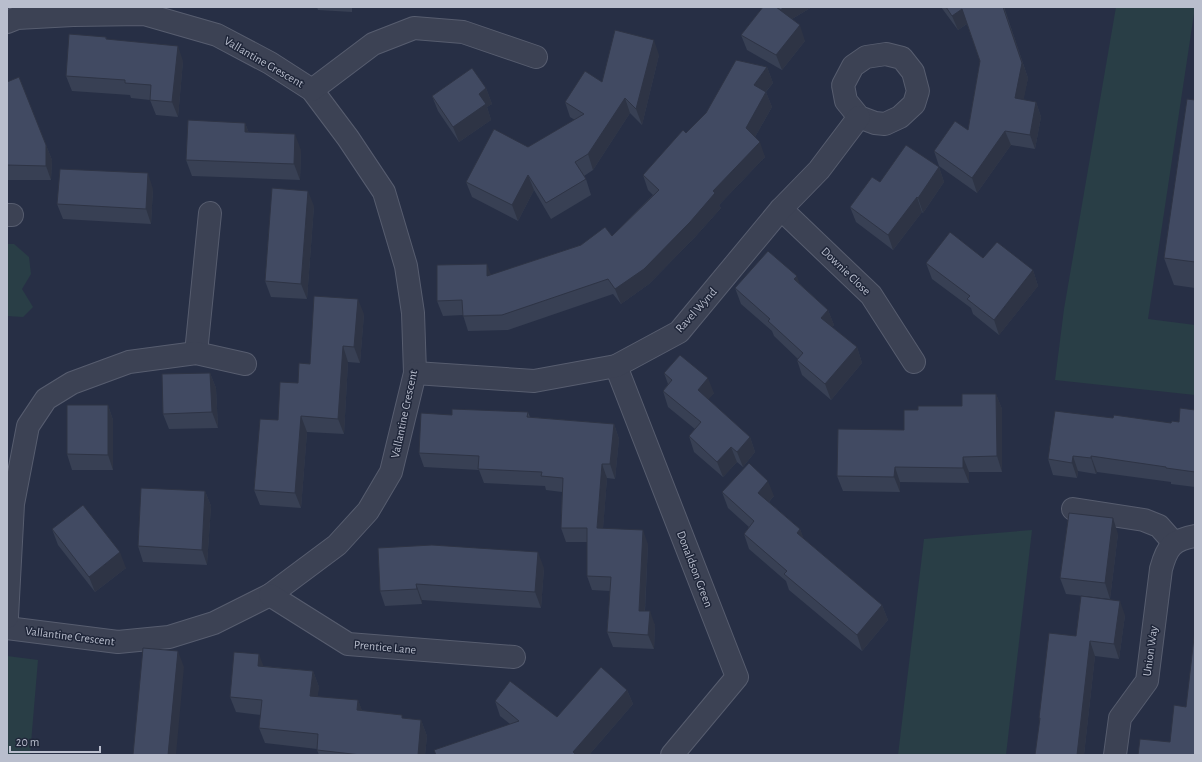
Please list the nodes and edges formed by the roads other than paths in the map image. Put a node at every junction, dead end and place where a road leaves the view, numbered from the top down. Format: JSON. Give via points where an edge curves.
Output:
{"nodes":[{"id":1,"x":7,"y":22,"type":"edge"},
{"id":2,"x":536,"y":57,"type":"dead end"},
{"id":3,"x":312,"y":90,"type":"junction"},
{"id":4,"x":859,"y":117,"type":"dead end"},
{"id":5,"x":781,"y":209,"type":"junction"},
{"id":6,"x":210,"y":214,"type":"dead end"},
{"id":7,"x":196,"y":353,"type":"junction"},
{"id":8,"x":914,"y":362,"type":"dead end"},
{"id":9,"x":245,"y":364,"type":"dead end"},
{"id":10,"x":616,"y":366,"type":"junction"},
{"id":11,"x":415,"y":373,"type":"junction"},
{"id":12,"x":1073,"y":510,"type":"dead end"},
{"id":13,"x":1195,"y":536,"type":"edge"},
{"id":14,"x":1174,"y":543,"type":"junction"},
{"id":15,"x":270,"y":595,"type":"junction"},
{"id":16,"x":7,"y":617,"type":"edge"},
{"id":17,"x":7,"y":628,"type":"edge"},
{"id":18,"x":514,"y":657,"type":"dead end"},
{"id":19,"x":672,"y":755,"type":"edge"},
{"id":20,"x":1115,"y":755,"type":"edge"}],
"edges":[{"from":1,"to":3,"type":"street","name":"Vallantine Crescent","via":[[17,18],[73,14],[144,14],[217,35],[270,63]]},
{"from":2,"to":3,"type":"street","via":[[463,32],[414,28],[373,44]]},
{"from":3,"to":11,"type":"street","name":"Vallantine Crescent","via":[[384,192],[406,266],[413,313]]},
{"from":4,"to":5,"type":"street","name":"Ravel Wynd","via":[[819,170]]},
{"from":5,"to":8,"type":"street","name":"Downie Close","via":[[871,295]]},
{"from":5,"to":10,"type":"street","name":"Ravel Wynd","via":[[679,332]]},
{"from":6,"to":7,"type":"street"},
{"from":7,"to":9,"type":"street"},
{"from":7,"to":16,"type":"street","via":[[129,362],[72,383],[46,399],[28,426],[13,504]]},
{"from":10,"to":11,"type":"street","name":"Ravel Wynd","via":[[534,381]]},
{"from":10,"to":19,"type":"street","name":"Donaldson Green","via":[[738,677]]},
{"from":11,"to":15,"type":"street","name":"Vallantine Crescent","via":[[391,472],[368,511],[337,545]]},
{"from":12,"to":14,"type":"street","via":[[1144,520],[1159,526]]},
{"from":13,"to":14,"type":"street"},
{"from":14,"to":20,"type":"street","name":"Union Way","via":[[1165,553],[1161,569],[1147,681],[1120,718]]},
{"from":15,"to":17,"type":"street","name":"Vallantine Crescent","via":[[214,623],[168,637],[118,642]]},
{"from":15,"to":18,"type":"street","name":"Prentice Lane","via":[[348,644]]}]}
